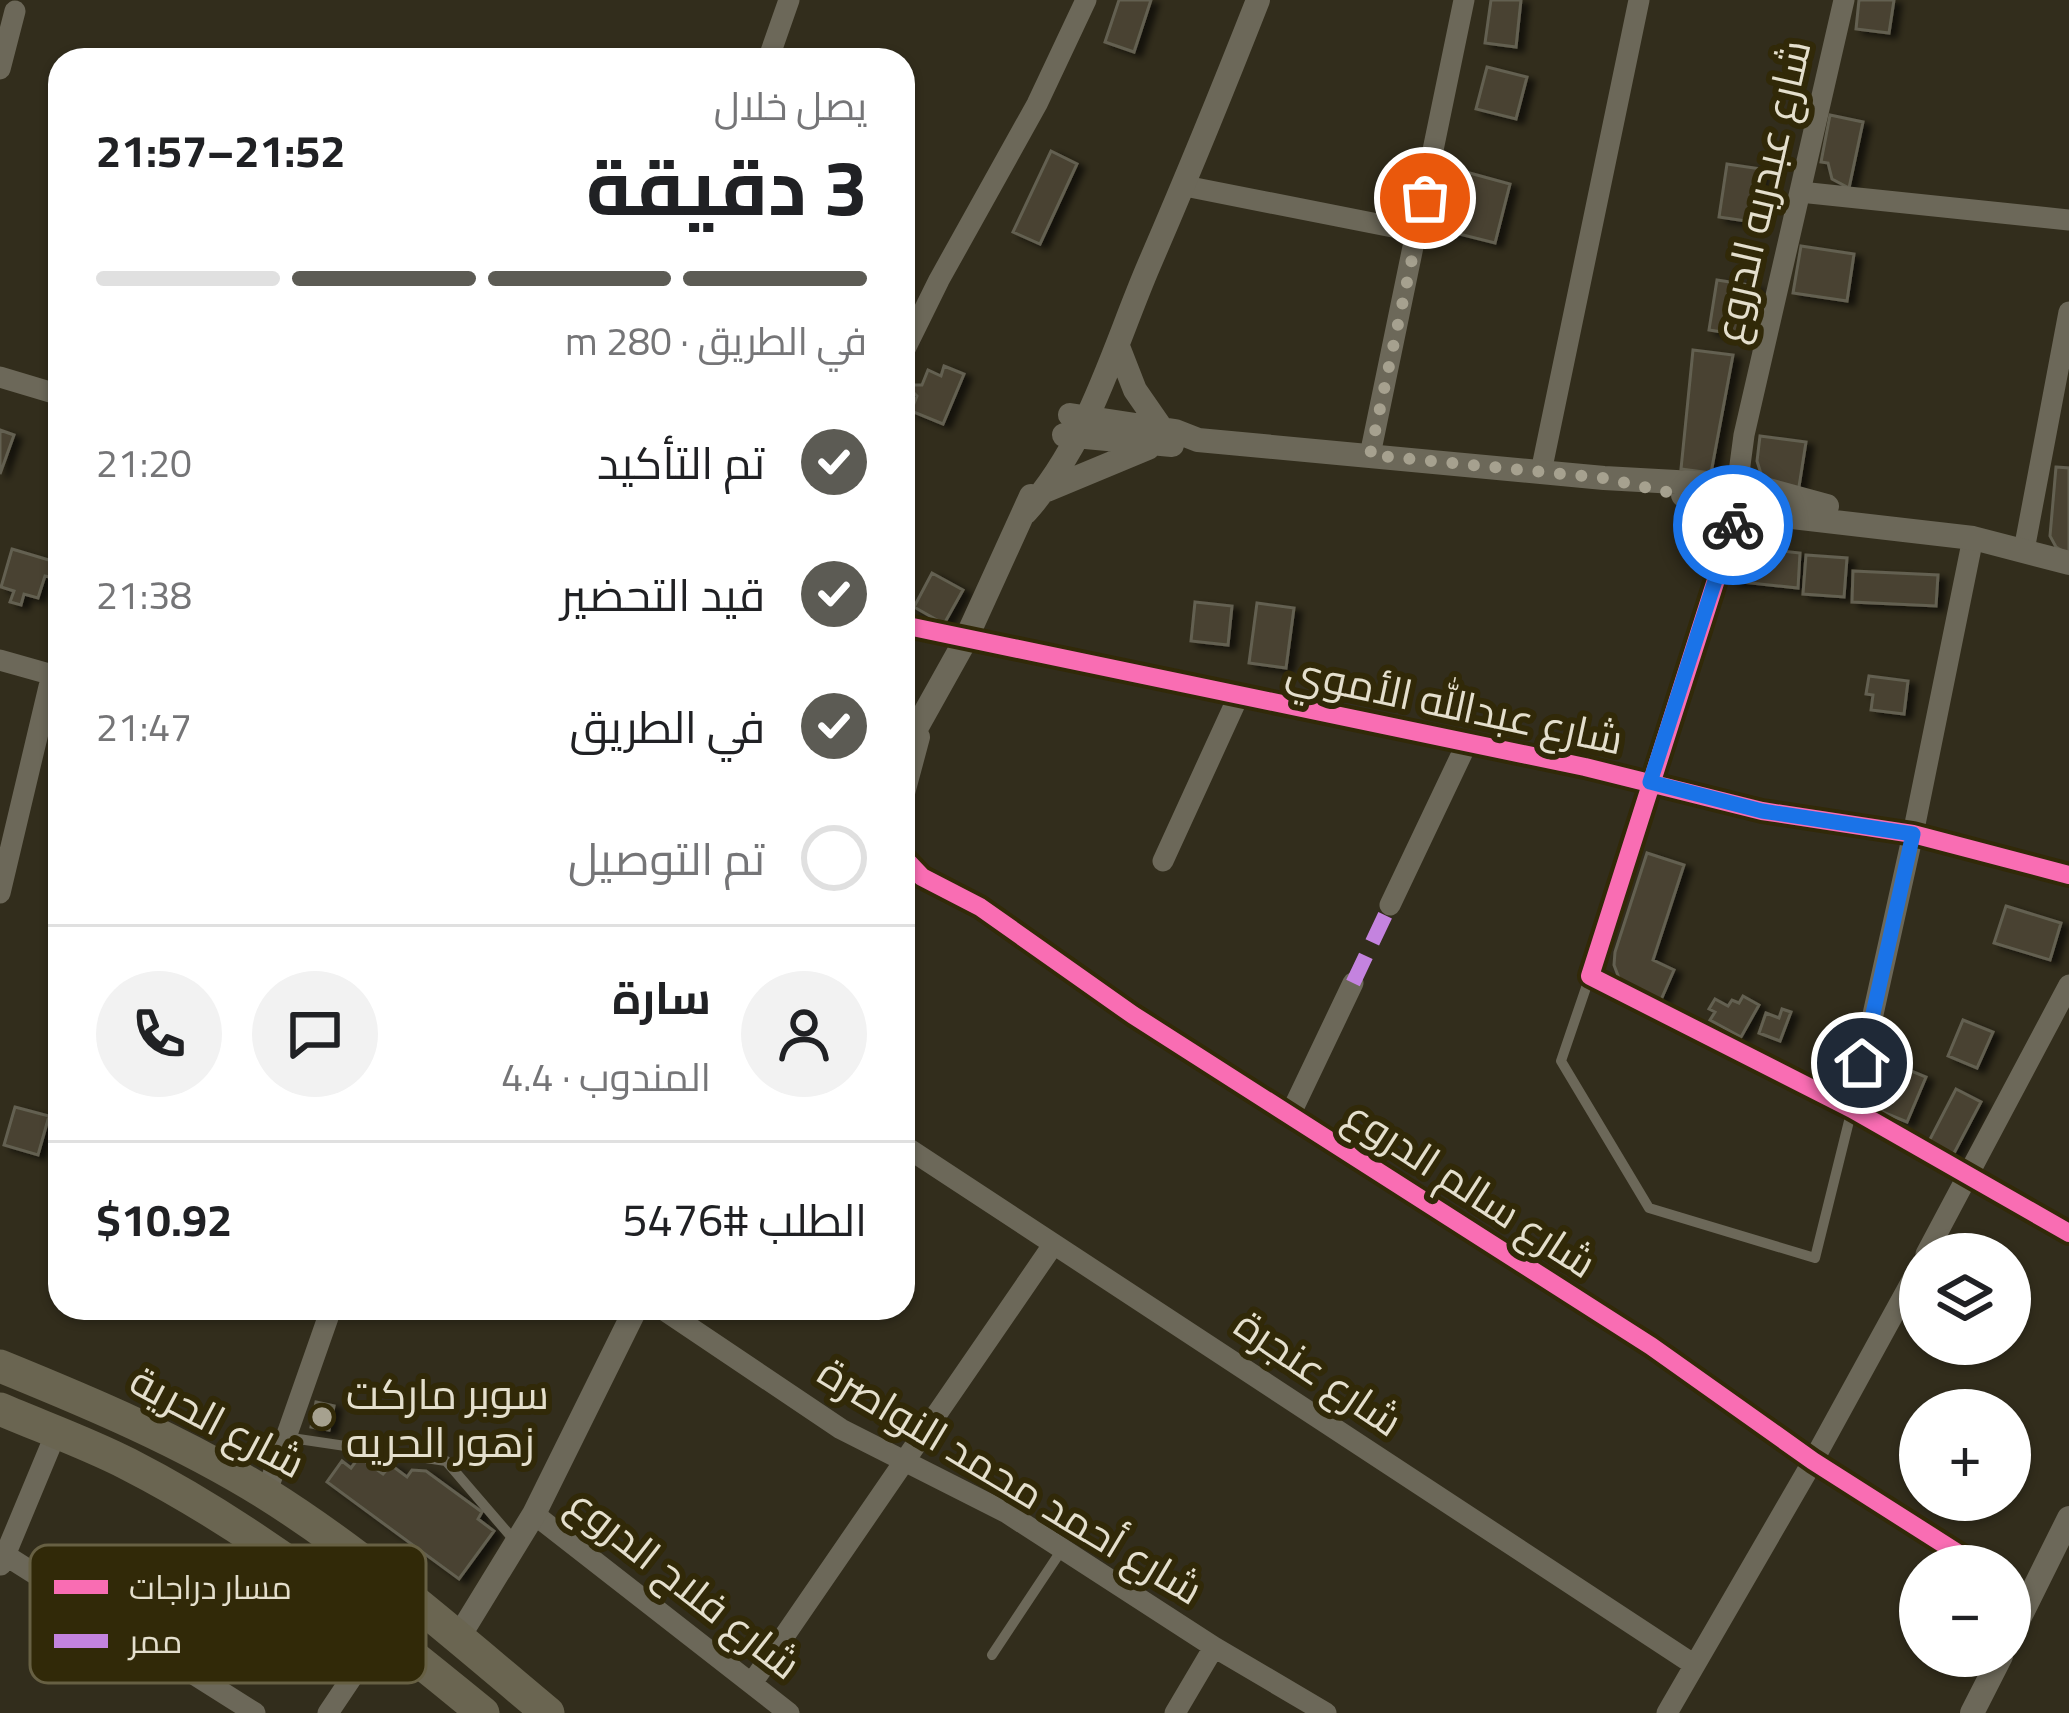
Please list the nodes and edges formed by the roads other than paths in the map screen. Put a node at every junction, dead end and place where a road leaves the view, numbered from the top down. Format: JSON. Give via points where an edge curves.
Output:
{"nodes":[{"id":1,"x":789,"y":0,"type":"edge"},
{"id":2,"x":1086,"y":0,"type":"edge"},
{"id":3,"x":1258,"y":0,"type":"edge"},
{"id":4,"x":1464,"y":0,"type":"edge"},
{"id":5,"x":1639,"y":0,"type":"edge"},
{"id":6,"x":1844,"y":0,"type":"edge"},
{"id":7,"x":15,"y":11,"type":"dead end"},
{"id":8,"x":771,"y":48,"type":"edge"},
{"id":9,"x":0,"y":69,"type":"edge"},
{"id":10,"x":1185,"y":186,"type":"junction"},
{"id":11,"x":1800,"y":192,"type":"junction"},
{"id":12,"x":2069,"y":220,"type":"edge"},
{"id":13,"x":1418,"y":232,"type":"junction"},
{"id":14,"x":2069,"y":312,"type":"edge"},
{"id":15,"x":1127,"y":321,"type":"junction"},
{"id":16,"x":915,"y":329,"type":"edge"},
{"id":17,"x":1119,"y":349,"type":"junction"},
{"id":18,"x":0,"y":377,"type":"edge"},
{"id":19,"x":48,"y":391,"type":"edge"},
{"id":20,"x":1073,"y":426,"type":"junction"},
{"id":21,"x":2058,"y":427,"type":"edge"},
{"id":22,"x":1161,"y":437,"type":"junction"},
{"id":23,"x":1370,"y":455,"type":"junction"},
{"id":24,"x":1541,"y":472,"type":"junction"},
{"id":25,"x":1045,"y":491,"type":"junction"},
{"id":26,"x":1743,"y":496,"type":"junction"},
{"id":27,"x":1026,"y":512,"type":"junction"},
{"id":28,"x":1973,"y":538,"type":"junction"},
{"id":29,"x":2024,"y":550,"type":"junction"},
{"id":30,"x":2069,"y":563,"type":"edge"},
{"id":31,"x":915,"y":628,"type":"edge"},
{"id":32,"x":965,"y":641,"type":"junction"},
{"id":33,"x":0,"y":660,"type":"edge"},
{"id":34,"x":48,"y":674,"type":"edge"},
{"id":35,"x":1239,"y":695,"type":"junction"},
{"id":36,"x":48,"y":707,"type":"edge"},
{"id":37,"x":922,"y":723,"type":"junction"},
{"id":38,"x":915,"y":734,"type":"edge"},
{"id":39,"x":1467,"y":743,"type":"junction"},
{"id":40,"x":915,"y":749,"type":"edge"},
{"id":41,"x":1650,"y":782,"type":"junction"},
{"id":42,"x":1913,"y":834,"type":"junction"},
{"id":43,"x":1163,"y":861,"type":"dead end"},
{"id":44,"x":2069,"y":875,"type":"edge"},
{"id":45,"x":915,"y":877,"type":"edge"},
{"id":46,"x":0,"y":893,"type":"edge"},
{"id":47,"x":1390,"y":905,"type":"dead end"},
{"id":48,"x":1590,"y":976,"type":"junction"},
{"id":49,"x":1352,"y":982,"type":"dead end"},
{"id":50,"x":2069,"y":986,"type":"edge"},
{"id":51,"x":1852,"y":1108,"type":"junction"},
{"id":52,"x":1290,"y":1115,"type":"junction"},
{"id":53,"x":915,"y":1153,"type":"edge"},
{"id":54,"x":1968,"y":1178,"type":"junction"},
{"id":55,"x":1938,"y":1233,"type":"edge"},
{"id":56,"x":2069,"y":1233,"type":"edge"},
{"id":57,"x":1053,"y":1244,"type":"junction"},
{"id":58,"x":1899,"y":1305,"type":"edge"},
{"id":59,"x":326,"y":1320,"type":"edge"},
{"id":60,"x":630,"y":1320,"type":"edge"},
{"id":61,"x":679,"y":1320,"type":"edge"},
{"id":62,"x":0,"y":1366,"type":"edge"},
{"id":63,"x":0,"y":1409,"type":"edge"},
{"id":64,"x":56,"y":1433,"type":"junction"},
{"id":65,"x":285,"y":1437,"type":"junction"},
{"id":66,"x":904,"y":1457,"type":"junction"},
{"id":67,"x":1814,"y":1461,"type":"junction"},
{"id":68,"x":266,"y":1494,"type":"junction"},
{"id":69,"x":534,"y":1514,"type":"junction"},
{"id":70,"x":2069,"y":1518,"type":"edge"},
{"id":71,"x":517,"y":1542,"type":"junction"},
{"id":72,"x":263,"y":1545,"type":"edge"},
{"id":73,"x":334,"y":1545,"type":"edge"},
{"id":74,"x":1945,"y":1545,"type":"edge"},
{"id":75,"x":1063,"y":1548,"type":"junction"},
{"id":76,"x":3,"y":1561,"type":"edge"},
{"id":77,"x":2031,"y":1576,"type":"edge"},
{"id":78,"x":30,"y":1577,"type":"edge"},
{"id":79,"x":426,"y":1614,"type":"edge"},
{"id":80,"x":458,"y":1638,"type":"junction"},
{"id":81,"x":1214,"y":1647,"type":"junction"},
{"id":82,"x":992,"y":1655,"type":"dead end"},
{"id":83,"x":1693,"y":1664,"type":"junction"},
{"id":84,"x":426,"y":1666,"type":"edge"},
{"id":85,"x":1990,"y":1677,"type":"edge"},
{"id":86,"x":205,"y":1683,"type":"edge"},
{"id":87,"x":348,"y":1683,"type":"edge"},
{"id":88,"x":752,"y":1683,"type":"junction"},
{"id":89,"x":255,"y":1713,"type":"edge"},
{"id":90,"x":328,"y":1713,"type":"edge"},
{"id":91,"x":483,"y":1713,"type":"edge"},
{"id":92,"x":548,"y":1713,"type":"edge"},
{"id":93,"x":789,"y":1713,"type":"edge"},
{"id":94,"x":1175,"y":1713,"type":"edge"},
{"id":95,"x":1326,"y":1713,"type":"edge"},
{"id":96,"x":1666,"y":1713,"type":"edge"},
{"id":97,"x":1972,"y":1713,"type":"edge"}],
"edges":[{"from":1,"to":8,"type":"street"},
{"from":2,"to":16,"type":"street"},
{"from":3,"to":10,"type":"street"},
{"from":4,"to":13,"type":"street"},
{"from":5,"to":24,"type":"street"},
{"from":6,"to":11,"type":"street","name":"شارع عبدربه الدروع"},
{"from":7,"to":9,"type":"street"},
{"from":10,"to":13,"type":"street"},
{"from":10,"to":15,"type":"street"},
{"from":11,"to":12,"type":"street"},
{"from":11,"to":26,"type":"street","name":"شارع عبدربه الدروع","via":[[1754,399]]},
{"from":13,"to":23,"type":"street"},
{"from":14,"to":21,"type":"street"},
{"from":15,"to":17,"type":"street"},
{"from":15,"to":20,"type":"street"},
{"from":17,"to":20,"type":"street"},
{"from":17,"to":22,"type":"street"},
{"from":18,"to":19,"type":"street"},
{"from":20,"to":22,"type":"street"},
{"from":20,"to":25,"type":"street"},
{"from":20,"to":27,"type":"street"},
{"from":21,"to":29,"type":"street"},
{"from":22,"to":23,"type":"street"},
{"from":22,"to":25,"type":"street"},
{"from":23,"to":24,"type":"street"},
{"from":24,"to":26,"type":"street"},
{"from":25,"to":27,"type":"street"},
{"from":26,"to":28,"type":"street"},
{"from":26,"to":41,"type":"street","name":"شارع عبدربه الدروع"},
{"from":27,"to":32,"type":"street"},
{"from":28,"to":29,"type":"street"},
{"from":28,"to":42,"type":"street"},
{"from":29,"to":30,"type":"street"},
{"from":31,"to":32,"type":"street","name":"شارع عبدالله الأموي"},
{"from":32,"to":35,"type":"street","name":"شارع عبدالله الأموي"},
{"from":32,"to":37,"type":"street"},
{"from":33,"to":34,"type":"street"},
{"from":35,"to":39,"type":"street","name":"شارع عبدالله الأموي"},
{"from":35,"to":43,"type":"street"},
{"from":36,"to":46,"type":"street"},
{"from":37,"to":38,"type":"street"},
{"from":37,"to":40,"type":"street"},
{"from":39,"to":41,"type":"street","name":"شارع عبدالله الأموي"},
{"from":39,"to":47,"type":"street"},
{"from":41,"to":42,"type":"street","name":"شارع عبدالله الأموي","via":[[1762,811]]},
{"from":41,"to":48,"type":"street","name":"شارع عبدربه الدروع"},
{"from":42,"to":44,"type":"street","name":"شارع عبدالله الأموي"},
{"from":42,"to":51,"type":"street"},
{"from":45,"to":52,"type":"street","name":"شارع سالم الدروع","via":[[980,907]]},
{"from":48,"to":51,"type":"street"},
{"from":48,"to":51,"type":"lane","via":[[1561,1061],[1648,1208],[1815,1258]]},
{"from":49,"to":52,"type":"street"},
{"from":50,"to":54,"type":"street"},
{"from":51,"to":54,"type":"street"},
{"from":52,"to":67,"type":"street","name":"شارع سالم الدروع","via":[[1652,1346]]},
{"from":53,"to":57,"type":"street","name":"شارع عنجرة"},
{"from":54,"to":55,"type":"street"},
{"from":54,"to":56,"type":"street"},
{"from":57,"to":66,"type":"street"},
{"from":57,"to":83,"type":"street","name":"شارع عنجرة"},
{"from":58,"to":67,"type":"street"},
{"from":59,"to":65,"type":"street"},
{"from":60,"to":69,"type":"street"},
{"from":61,"to":66,"type":"street","name":"شارع أحمد محمد النواصرة","via":[[842,1429]]},
{"from":62,"to":68,"type":"highway","name":"شارع الحرية","via":[[140,1425]]},
{"from":63,"to":64,"type":"highway","name":"شارع الحرية"},
{"from":64,"to":72,"type":"highway","name":"شارع الحرية","via":[[123,1462]]},
{"from":64,"to":76,"type":"street"},
{"from":65,"to":68,"type":"street"},
{"from":65,"to":71,"type":"lane","via":[[446,1461]]},
{"from":66,"to":75,"type":"street","name":"شارع أحمد محمد النواصرة"},
{"from":66,"to":88,"type":"street"},
{"from":67,"to":74,"type":"street","name":"شارع سالم الدروع"},
{"from":67,"to":83,"type":"street"},
{"from":68,"to":73,"type":"highway","name":"شارع الحرية"},
{"from":69,"to":71,"type":"street"},
{"from":69,"to":88,"type":"street","name":"شارع فلاح الدروع"},
{"from":70,"to":77,"type":"street"},
{"from":71,"to":80,"type":"street"},
{"from":75,"to":81,"type":"street","name":"شارع أحمد محمد النواصرة"},
{"from":75,"to":82,"type":"lane"},
{"from":76,"to":78,"type":"street"},
{"from":79,"to":80,"type":"highway","name":"شارع الحرية"},
{"from":80,"to":92,"type":"highway","name":"شارع الحرية"},
{"from":81,"to":94,"type":"street"},
{"from":81,"to":95,"type":"street","name":"شارع أحمد محمد النواصرة"},
{"from":83,"to":96,"type":"street"},
{"from":84,"to":91,"type":"highway","name":"شارع الحرية"},
{"from":85,"to":97,"type":"street"},
{"from":86,"to":89,"type":"street"},
{"from":87,"to":90,"type":"street"},
{"from":88,"to":93,"type":"street","name":"شارع فلاح الدروع"}]}
